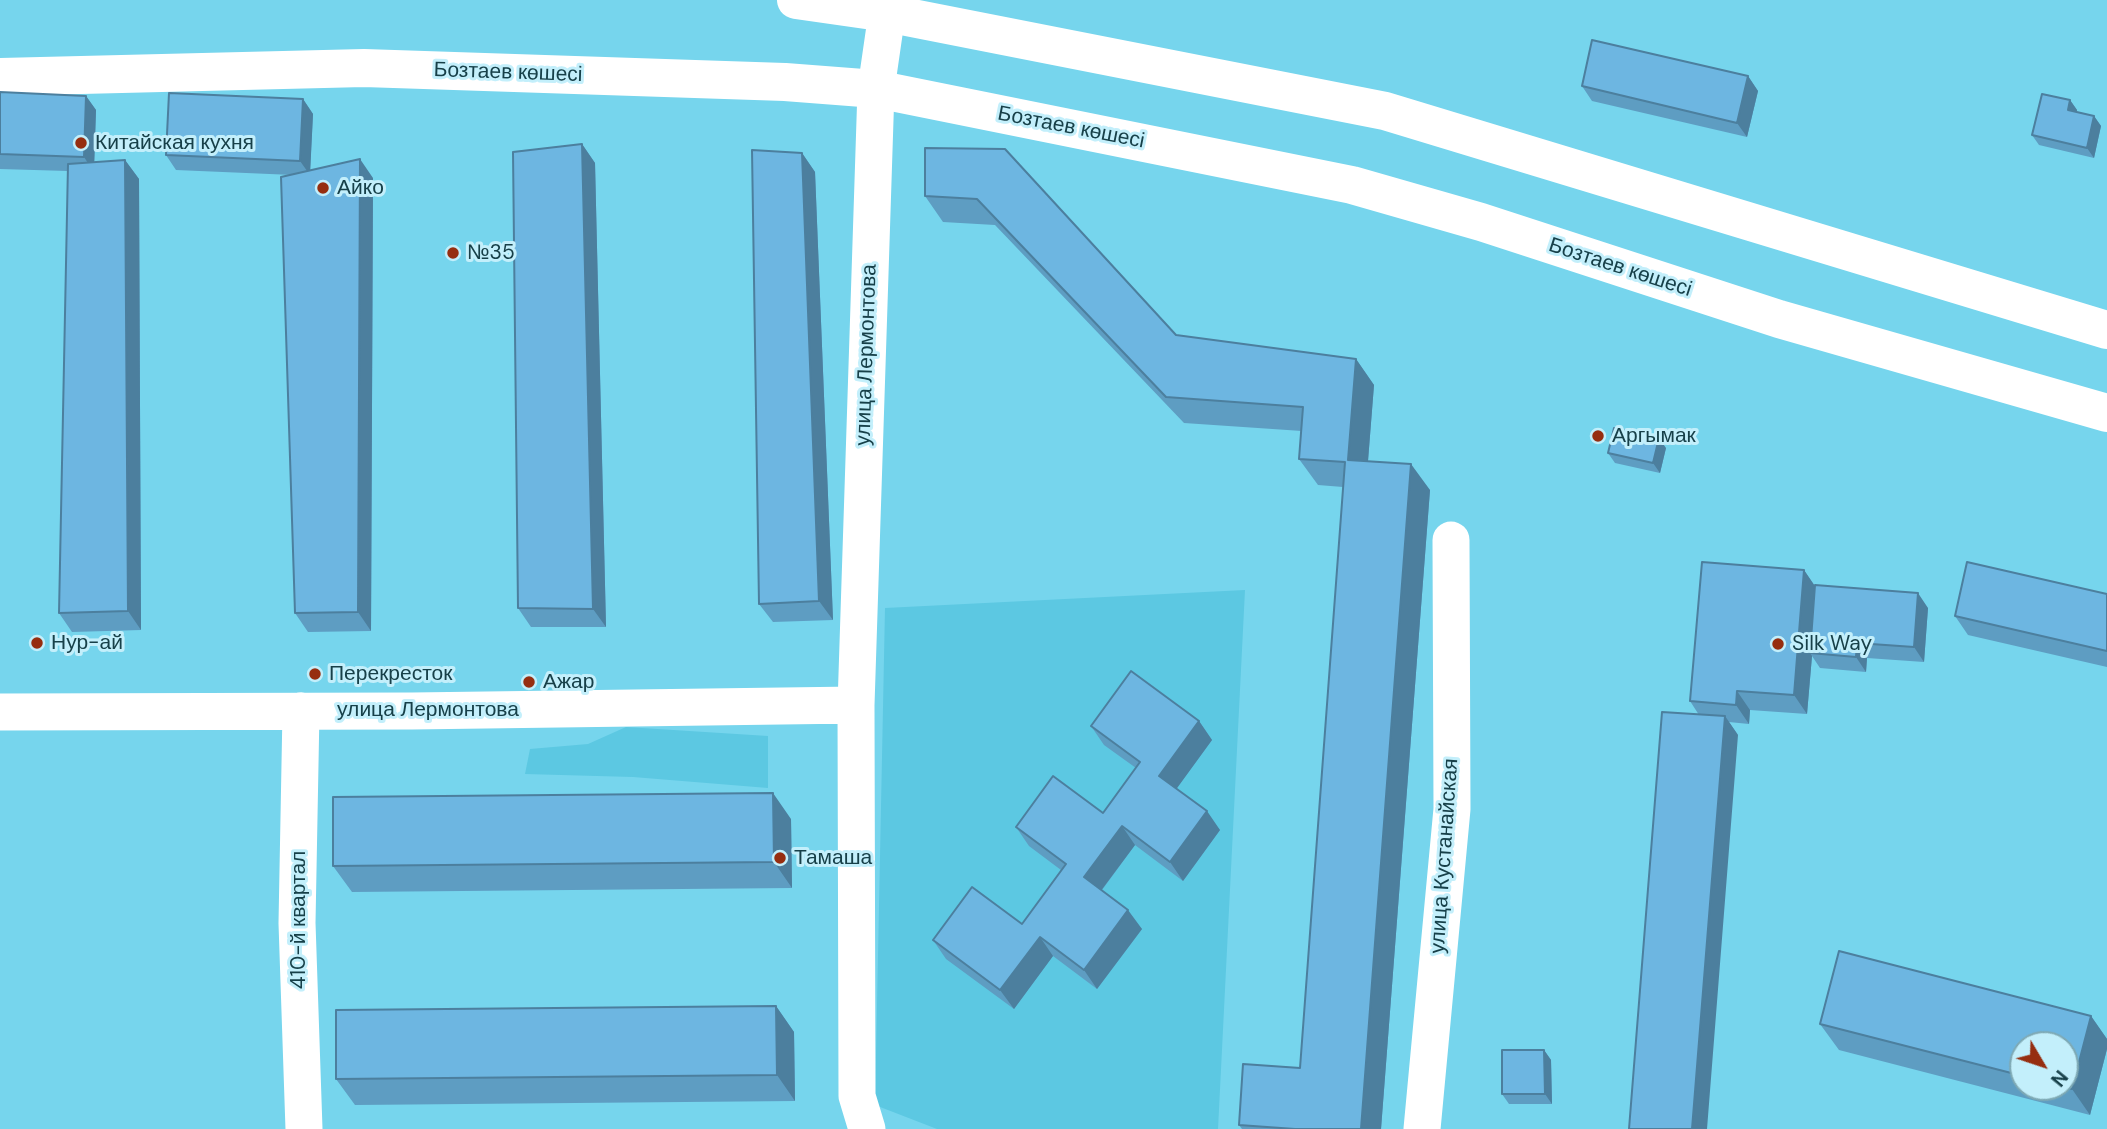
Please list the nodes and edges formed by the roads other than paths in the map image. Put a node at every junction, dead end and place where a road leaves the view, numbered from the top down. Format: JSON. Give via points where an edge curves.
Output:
{"nodes":[{"id":1,"x":796,"y":0,"type":"edge"},
{"id":2,"x":887,"y":13,"type":"junction"},
{"id":3,"x":0,"y":76,"type":"edge"},
{"id":4,"x":876,"y":89,"type":"junction"},
{"id":5,"x":2107,"y":330,"type":"edge"},
{"id":6,"x":2107,"y":413,"type":"edge"},
{"id":7,"x":1451,"y":540,"type":"dead end"},
{"id":8,"x":856,"y":705,"type":"junction"},
{"id":9,"x":301,"y":711,"type":"junction"},
{"id":10,"x":0,"y":712,"type":"edge"},
{"id":11,"x":304,"y":1129,"type":"edge"},
{"id":12,"x":867,"y":1129,"type":"edge"},
{"id":13,"x":1422,"y":1129,"type":"edge"}],
"edges":[{"from":1,"to":2,"type":"highway"},
{"from":2,"to":4,"type":"street","name":"улица Лермонтова"},
{"from":2,"to":5,"type":"highway","via":[[1385,111]]},
{"from":3,"to":4,"type":"highway","name":"Бозтаев көшесі","via":[[364,68]]},
{"from":4,"to":6,"type":"highway","name":"Бозтаев көшесі","via":[[1352,185],[1779,319]]},
{"from":4,"to":8,"type":"street","name":"улица Лермонтова"},
{"from":7,"to":13,"type":"street","name":"улица Кустанайская","via":[[1452,809]]},
{"from":8,"to":9,"type":"street","name":"улица Лермонтова"},
{"from":8,"to":12,"type":"street","name":"улица Лермонтова","via":[[857,1096]]},
{"from":9,"to":10,"type":"street","name":"улица Лермонтова"},
{"from":9,"to":11,"type":"street","name":"410-й квартал","via":[[297,923]]}]}
